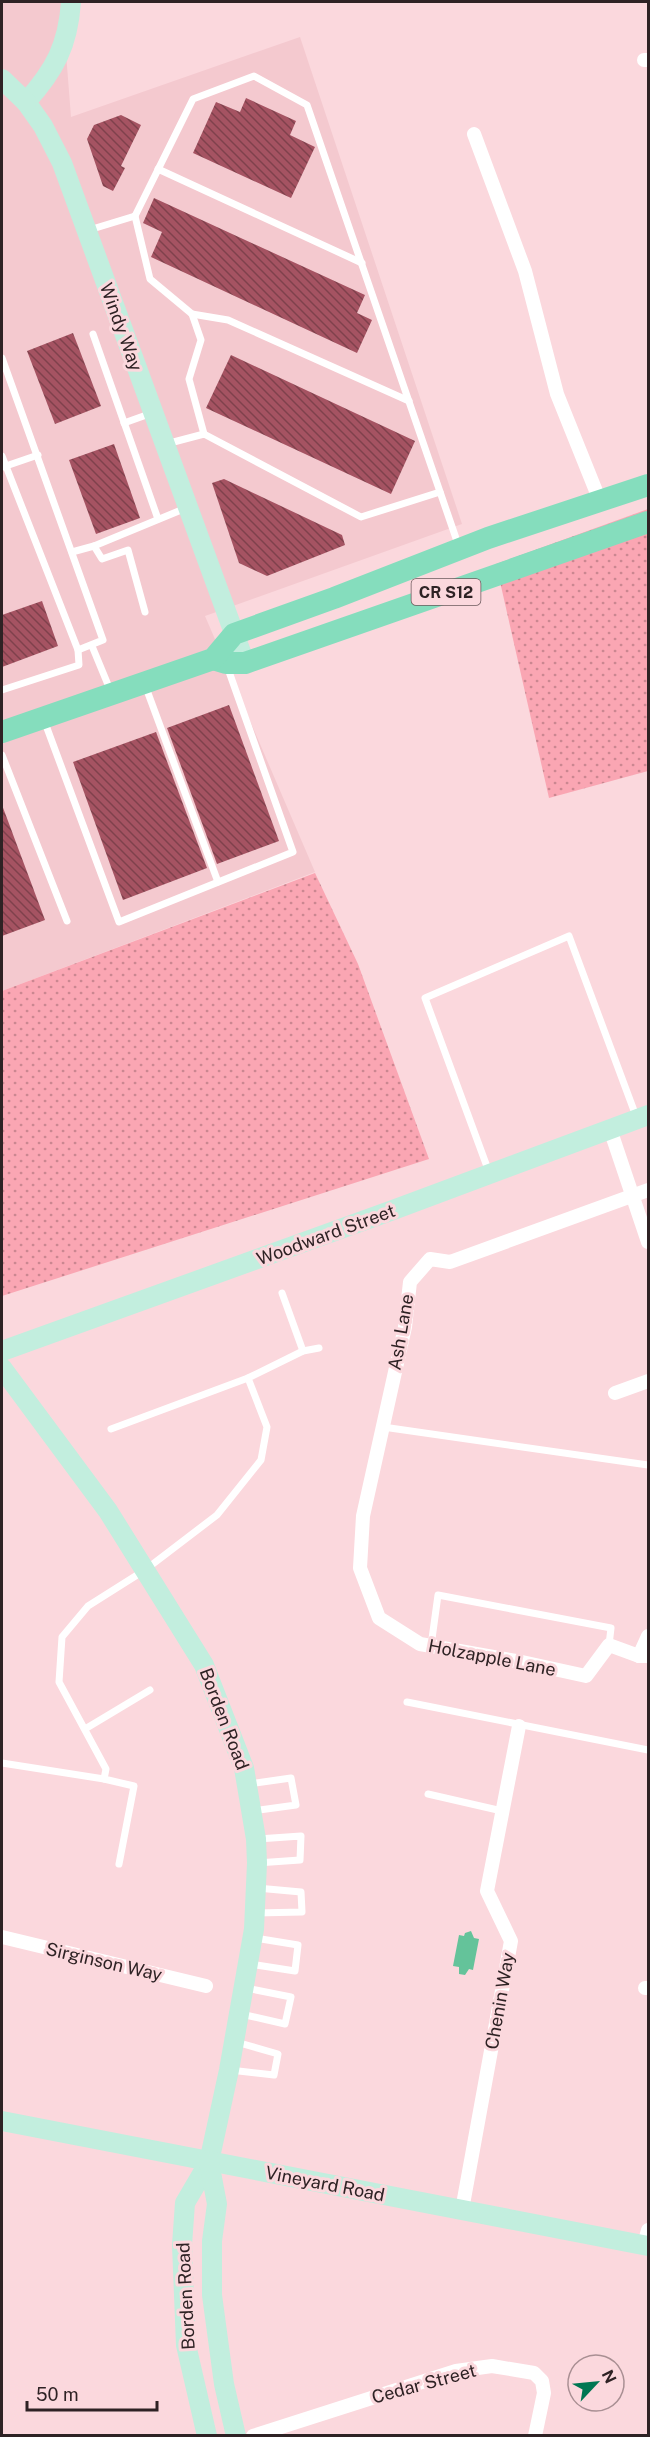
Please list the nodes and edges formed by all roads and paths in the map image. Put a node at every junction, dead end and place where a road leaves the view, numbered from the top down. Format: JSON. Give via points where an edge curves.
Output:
{"nodes":[{"id":1,"x":71,"y":2,"type":"edge"},
{"id":2,"x":2,"y":79,"type":"edge"},
{"id":3,"x":26,"y":102,"type":"junction"},
{"id":4,"x":474,"y":134,"type":"dead end"},
{"id":5,"x":158,"y":169,"type":"junction"},
{"id":6,"x":135,"y":216,"type":"junction"},
{"id":7,"x":86,"y":230,"type":"junction"},
{"id":8,"x":362,"y":262,"type":"junction"},
{"id":9,"x":192,"y":314,"type":"junction"},
{"id":10,"x":93,"y":334,"type":"dead end"},
{"id":11,"x":2,"y":358,"type":"edge"},
{"id":12,"x":410,"y":401,"type":"junction"},
{"id":13,"x":152,"y":413,"type":"junction"},
{"id":14,"x":124,"y":423,"type":"junction"},
{"id":15,"x":204,"y":434,"type":"junction"},
{"id":16,"x":164,"y":445,"type":"junction"},
{"id":17,"x":38,"y":455,"type":"junction"},
{"id":18,"x":2,"y":456,"type":"edge"},
{"id":19,"x":3,"y":466,"type":"edge"},
{"id":20,"x":648,"y":485,"type":"edge"},
{"id":21,"x":440,"y":492,"type":"junction"},
{"id":22,"x":600,"y":501,"type":"junction"},
{"id":23,"x":186,"y":507,"type":"junction"},
{"id":24,"x":158,"y":519,"type":"junction"},
{"id":25,"x":648,"y":522,"type":"edge"},
{"id":26,"x":94,"y":546,"type":"junction"},
{"id":27,"x":460,"y":549,"type":"junction"},
{"id":28,"x":72,"y":552,"type":"junction"},
{"id":29,"x":146,"y":612,"type":"dead end"},
{"id":30,"x":234,"y":634,"type":"junction"},
{"id":31,"x":92,"y":646,"type":"junction"},
{"id":32,"x":78,"y":650,"type":"junction"},
{"id":33,"x":228,"y":662,"type":"junction"},
{"id":34,"x":145,"y":683,"type":"junction"},
{"id":35,"x":2,"y":690,"type":"edge"},
{"id":36,"x":112,"y":694,"type":"junction"},
{"id":37,"x":43,"y":718,"type":"junction"},
{"id":38,"x":2,"y":732,"type":"edge"},
{"id":39,"x":2,"y":755,"type":"edge"},
{"id":40,"x":218,"y":882,"type":"junction"},
{"id":41,"x":67,"y":921,"type":"dead end"},
{"id":42,"x":643,"y":1117,"type":"edge"},
{"id":43,"x":610,"y":1129,"type":"junction"},
{"id":44,"x":490,"y":1174,"type":"junction"},
{"id":45,"x":648,"y":1190,"type":"edge"},
{"id":46,"x":632,"y":1197,"type":"junction"},
{"id":47,"x":648,"y":1242,"type":"edge"},
{"id":48,"x":282,"y":1293,"type":"dead end"},
{"id":49,"x":319,"y":1348,"type":"dead end"},
{"id":50,"x":303,"y":1351,"type":"junction"},
{"id":51,"x":2,"y":1352,"type":"edge"},
{"id":52,"x":2,"y":1368,"type":"edge"},
{"id":53,"x":248,"y":1378,"type":"junction"},
{"id":54,"x":648,"y":1382,"type":"edge"},
{"id":55,"x":615,"y":1393,"type":"dead end"},
{"id":56,"x":383,"y":1427,"type":"junction"},
{"id":57,"x":111,"y":1429,"type":"dead end"},
{"id":58,"x":648,"y":1465,"type":"edge"},
{"id":59,"x":360,"y":1568,"type":"joint"},
{"id":60,"x":145,"y":1570,"type":"junction"},
{"id":61,"x":648,"y":1636,"type":"edge"},
{"id":62,"x":609,"y":1645,"type":"junction"},
{"id":63,"x":431,"y":1646,"type":"junction"},
{"id":64,"x":644,"y":1656,"type":"edge"},
{"id":65,"x":150,"y":1690,"type":"dead end"},
{"id":66,"x":406,"y":1702,"type":"dead end"},
{"id":67,"x":519,"y":1726,"type":"junction"},
{"id":68,"x":84,"y":1729,"type":"junction"},
{"id":69,"x":648,"y":1750,"type":"edge"},
{"id":70,"x":2,"y":1762,"type":"edge"},
{"id":71,"x":105,"y":1779,"type":"junction"},
{"id":72,"x":247,"y":1785,"type":"junction"},
{"id":73,"x":428,"y":1794,"type":"dead end"},
{"id":74,"x":251,"y":1811,"type":"junction"},
{"id":75,"x":502,"y":1811,"type":"junction"},
{"id":76,"x":256,"y":1839,"type":"junction"},
{"id":77,"x":257,"y":1863,"type":"junction"},
{"id":78,"x":119,"y":1864,"type":"dead end"},
{"id":79,"x":257,"y":1888,"type":"junction"},
{"id":80,"x":256,"y":1913,"type":"junction"},
{"id":81,"x":2,"y":1937,"type":"edge"},
{"id":82,"x":253,"y":1938,"type":"junction"},
{"id":83,"x":248,"y":1964,"type":"junction"},
{"id":84,"x":206,"y":1986,"type":"dead end"},
{"id":85,"x":244,"y":1988,"type":"junction"},
{"id":86,"x":239,"y":2013,"type":"junction"},
{"id":87,"x":234,"y":2041,"type":"junction"},
{"id":88,"x":229,"y":2070,"type":"junction"},
{"id":89,"x":2,"y":2121,"type":"edge"},
{"id":90,"x":209,"y":2162,"type":"junction"},
{"id":91,"x":462,"y":2210,"type":"junction"},
{"id":92,"x":647,"y":2240,"type":"edge"},
{"id":93,"x":207,"y":2436,"type":"edge"},
{"id":94,"x":236,"y":2436,"type":"edge"},
{"id":95,"x":253,"y":2436,"type":"edge"},
{"id":96,"x":536,"y":2436,"type":"edge"}],
"edges":[{"from":1,"to":3,"type":"street","via":[[59,58]]},
{"from":2,"to":3,"type":"street","name":"Windy Way"},
{"from":3,"to":7,"type":"street","name":"Windy Way","via":[[62,163]]},
{"from":4,"to":22,"type":"street","via":[[525,271],[557,394]]},
{"from":5,"to":6,"type":"lane"},
{"from":5,"to":8,"type":"lane"},
{"from":5,"to":8,"type":"lane","via":[[193,99],[254,76],[307,105]]},
{"from":6,"to":7,"type":"lane"},
{"from":6,"to":9,"type":"lane","via":[[150,279]]},
{"from":7,"to":13,"type":"street","name":"Windy Way"},
{"from":8,"to":12,"type":"lane"},
{"from":9,"to":12,"type":"lane","via":[[228,320]]},
{"from":9,"to":15,"type":"lane","via":[[201,340],[189,379]]},
{"from":10,"to":14,"type":"lane"},
{"from":11,"to":17,"type":"lane"},
{"from":12,"to":21,"type":"lane"},
{"from":13,"to":14,"type":"lane"},
{"from":13,"to":16,"type":"street","name":"Windy Way"},
{"from":14,"to":24,"type":"lane"},
{"from":15,"to":16,"type":"lane"},
{"from":15,"to":21,"type":"lane","via":[[361,517]]},
{"from":16,"to":23,"type":"street","name":"Windy Way"},
{"from":17,"to":19,"type":"lane"},
{"from":17,"to":28,"type":"lane"},
{"from":18,"to":19,"type":"lane"},
{"from":19,"to":32,"type":"lane"},
{"from":20,"to":22,"type":"main road","number":"CR S12"},
{"from":21,"to":27,"type":"lane"},
{"from":22,"to":27,"type":"main road","number":"CR S12"},
{"from":23,"to":24,"type":"lane"},
{"from":23,"to":30,"type":"street","name":"Windy Way"},
{"from":24,"to":26,"type":"lane"},
{"from":25,"to":33,"type":"main road","number":"CR S12"},
{"from":26,"to":28,"type":"lane"},
{"from":26,"to":29,"type":"lane","via":[[102,559],[128,550]]},
{"from":27,"to":30,"type":"main road","number":"CR S12"},
{"from":28,"to":31,"type":"lane","via":[[103,640]]},
{"from":30,"to":33,"type":"main road"},
{"from":31,"to":32,"type":"lane"},
{"from":31,"to":36,"type":"lane"},
{"from":32,"to":35,"type":"lane","via":[[80,665]]},
{"from":33,"to":34,"type":"main road","number":"CR S12"},
{"from":33,"to":40,"type":"lane","via":[[293,852]]},
{"from":34,"to":36,"type":"main road","number":"CR S12"},
{"from":34,"to":40,"type":"lane"},
{"from":36,"to":37,"type":"main road","number":"CR S12"},
{"from":37,"to":38,"type":"main road","number":"CR S12"},
{"from":37,"to":40,"type":"lane","via":[[118,922]]},
{"from":39,"to":41,"type":"lane"},
{"from":42,"to":43,"type":"street","name":"Woodward Street"},
{"from":42,"to":44,"type":"lane","via":[[569,936],[425,998]]},
{"from":43,"to":44,"type":"street","name":"Woodward Street"},
{"from":43,"to":46,"type":"street"},
{"from":44,"to":51,"type":"street","name":"Woodward Street"},
{"from":45,"to":46,"type":"street","name":"Ash Lane"},
{"from":46,"to":47,"type":"street"},
{"from":46,"to":56,"type":"street","name":"Ash Lane","via":[[450,1262],[430,1259],[410,1282],[405,1327]]},
{"from":48,"to":50,"type":"lane"},
{"from":49,"to":50,"type":"lane"},
{"from":50,"to":53,"type":"lane"},
{"from":52,"to":60,"type":"street","name":"Borden Road","via":[[108,1511]]},
{"from":53,"to":57,"type":"lane"},
{"from":53,"to":60,"type":"lane","via":[[267,1427],[261,1460],[217,1515]]},
{"from":54,"to":55,"type":"street"},
{"from":56,"to":58,"type":"lane"},
{"from":56,"to":59,"type":"street","name":"Ash Lane","via":[[363,1516]]},
{"from":59,"to":63,"type":"street","name":"Holzapple Lane","via":[[379,1618],[420,1644]]},
{"from":60,"to":68,"type":"lane","via":[[88,1606],[62,1636],[59,1682]]},
{"from":60,"to":72,"type":"street","name":"Borden Road","via":[[204,1665]]},
{"from":61,"to":64,"type":"street"},
{"from":62,"to":63,"type":"street","name":"Holzapple Lane","via":[[586,1676]]},
{"from":62,"to":63,"type":"lane","via":[[611,1628],[438,1595]]},
{"from":62,"to":64,"type":"street"},
{"from":65,"to":68,"type":"lane"},
{"from":66,"to":67,"type":"lane"},
{"from":67,"to":69,"type":"lane"},
{"from":67,"to":75,"type":"street","name":"Chenin Way"},
{"from":68,"to":71,"type":"lane","via":[[106,1769]]},
{"from":70,"to":71,"type":"lane"},
{"from":71,"to":78,"type":"lane","via":[[134,1786]]},
{"from":72,"to":74,"type":"street","name":"Borden Road"},
{"from":72,"to":74,"type":"lane","via":[[291,1778],[296,1805]]},
{"from":73,"to":75,"type":"lane"},
{"from":74,"to":76,"type":"street","name":"Borden Road"},
{"from":75,"to":91,"type":"street","name":"Chenin Way","via":[[487,1891],[512,1941]]},
{"from":76,"to":77,"type":"street","name":"Borden Road"},
{"from":76,"to":77,"type":"lane","via":[[301,1836],[300,1860]]},
{"from":77,"to":79,"type":"street","name":"Borden Road"},
{"from":79,"to":80,"type":"street","name":"Borden Road"},
{"from":79,"to":80,"type":"lane","via":[[301,1892],[302,1912]]},
{"from":80,"to":82,"type":"street","name":"Borden Road"},
{"from":81,"to":84,"type":"street","name":"Sirginson Way"},
{"from":82,"to":83,"type":"street","name":"Borden Road"},
{"from":82,"to":83,"type":"lane","via":[[298,1945],[295,1971]]},
{"from":83,"to":85,"type":"street","name":"Borden Road"},
{"from":85,"to":86,"type":"street","name":"Borden Road"},
{"from":85,"to":86,"type":"lane","via":[[291,1997],[285,2024]]},
{"from":86,"to":87,"type":"street","name":"Borden Road"},
{"from":87,"to":88,"type":"street","name":"Borden Road"},
{"from":87,"to":88,"type":"lane","via":[[278,2054],[274,2075]]},
{"from":88,"to":90,"type":"street","name":"Borden Road"},
{"from":89,"to":90,"type":"street","name":"Vineyard Road"},
{"from":90,"to":91,"type":"street","name":"Vineyard Road"},
{"from":90,"to":93,"type":"street","name":"Borden Road","via":[[185,2203],[182,2245],[186,2345]]},
{"from":90,"to":94,"type":"street","name":"Borden Road","via":[[217,2204],[212,2295],[224,2385]]},
{"from":91,"to":92,"type":"street","name":"Vineyard Road"},
{"from":95,"to":96,"type":"street","name":"Cedar Street","via":[[456,2371],[492,2366],[534,2373],[542,2381],[544,2393]]}]}
